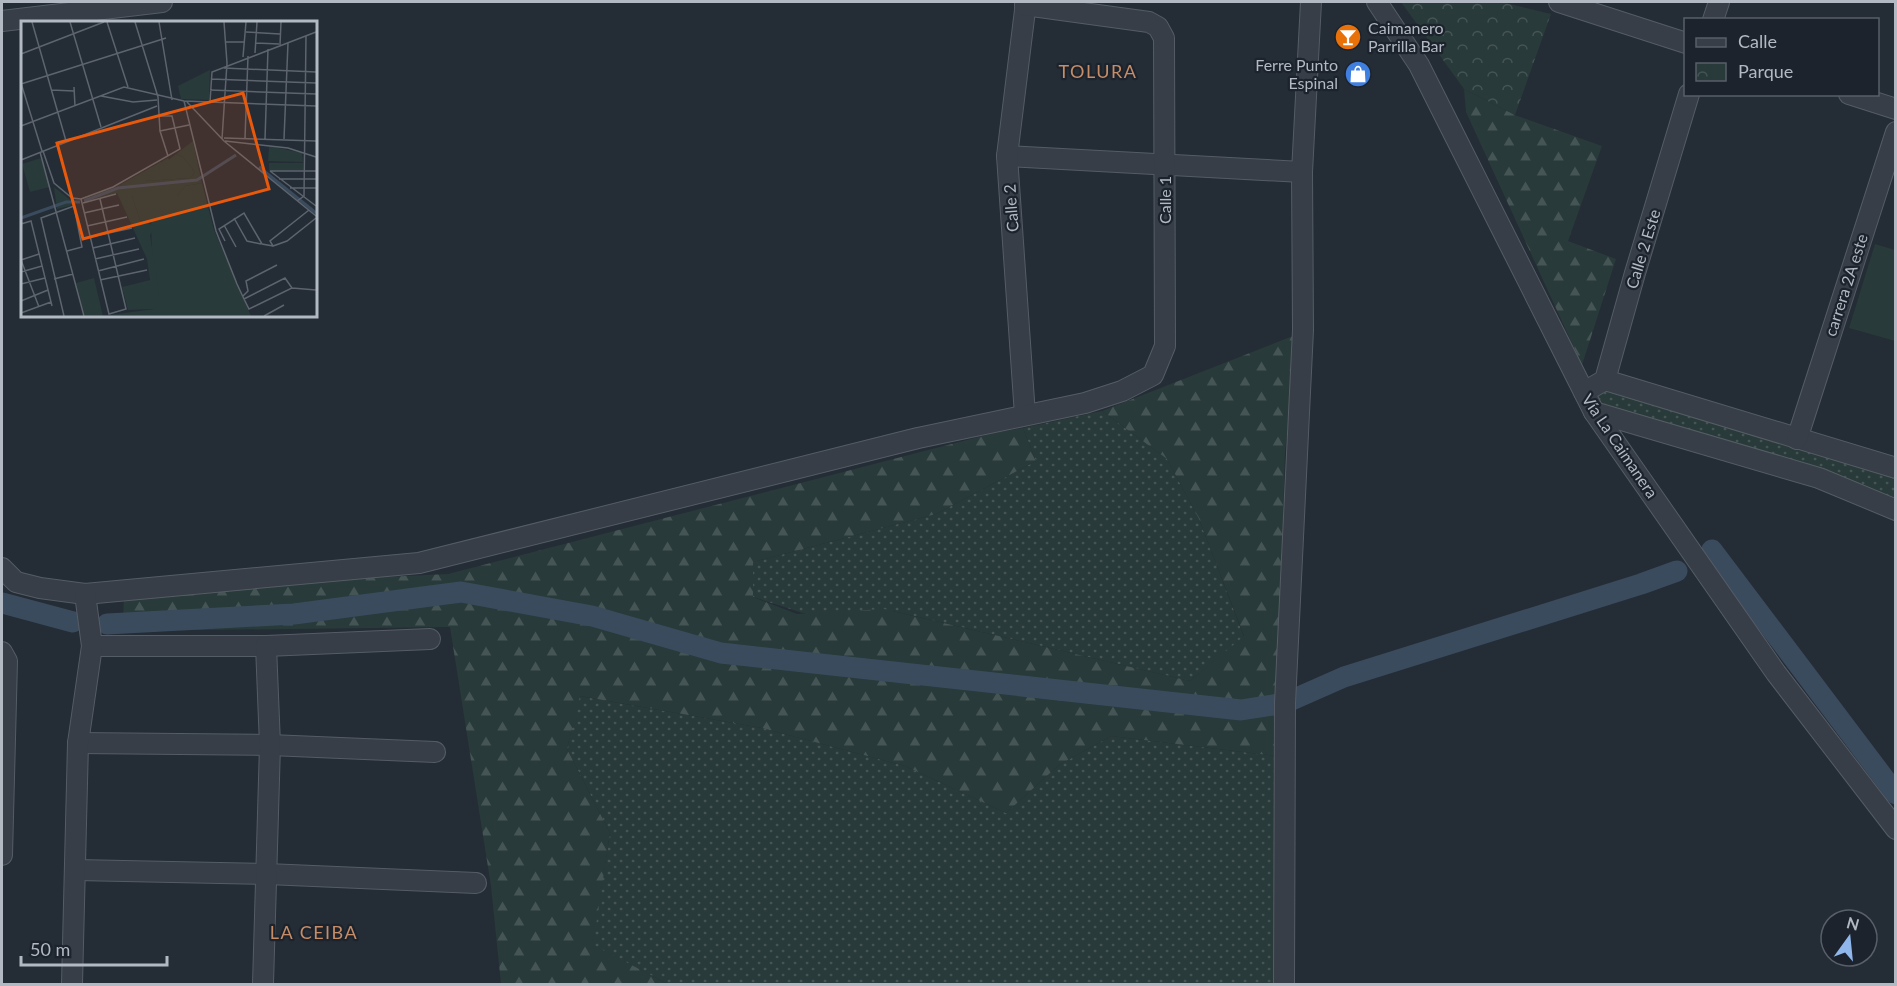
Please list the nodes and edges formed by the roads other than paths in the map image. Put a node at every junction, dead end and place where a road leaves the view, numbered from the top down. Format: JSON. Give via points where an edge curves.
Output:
{"nodes":[{"id":1,"x":162,"y":2,"type":"edge"},
{"id":2,"x":1311,"y":2,"type":"edge"},
{"id":3,"x":1377,"y":2,"type":"edge"},
{"id":4,"x":1559,"y":2,"type":"edge"},
{"id":5,"x":1719,"y":2,"type":"edge"},
{"id":6,"x":1026,"y":3,"type":"edge"},
{"id":7,"x":89,"y":6,"type":"edge"},
{"id":8,"x":1714,"y":18,"type":"edge"},
{"id":9,"x":2,"y":21,"type":"edge"},
{"id":10,"x":1684,"y":42,"type":"edge"},
{"id":11,"x":1688,"y":96,"type":"edge"},
{"id":12,"x":1855,"y":96,"type":"edge"},
{"id":13,"x":1896,"y":109,"type":"edge"},
{"id":14,"x":1896,"y":132,"type":"edge"},
{"id":15,"x":1007,"y":156,"type":"junction"},
{"id":16,"x":1166,"y":165,"type":"junction"},
{"id":17,"x":1302,"y":172,"type":"junction"},
{"id":18,"x":1605,"y":380,"type":"junction"},
{"id":19,"x":1584,"y":392,"type":"junction"},
{"id":20,"x":1594,"y":412,"type":"junction"},
{"id":21,"x":1025,"y":415,"type":"junction"},
{"id":22,"x":1797,"y":439,"type":"junction"},
{"id":23,"x":1896,"y":468,"type":"edge"},
{"id":24,"x":1896,"y":510,"type":"edge"},
{"id":25,"x":2,"y":568,"type":"edge"},
{"id":26,"x":85,"y":594,"type":"junction"},
{"id":27,"x":430,"y":639,"type":"dead end"},
{"id":28,"x":92,"y":646,"type":"junction"},
{"id":29,"x":266,"y":646,"type":"junction"},
{"id":30,"x":2,"y":652,"type":"edge"},
{"id":31,"x":78,"y":742,"type":"junction"},
{"id":32,"x":270,"y":745,"type":"junction"},
{"id":33,"x":435,"y":753,"type":"dead end"},
{"id":34,"x":1896,"y":829,"type":"edge"},
{"id":35,"x":2,"y":855,"type":"edge"},
{"id":36,"x":76,"y":870,"type":"junction"},
{"id":37,"x":267,"y":874,"type":"junction"},
{"id":38,"x":476,"y":883,"type":"dead end"},
{"id":39,"x":72,"y":984,"type":"edge"},
{"id":40,"x":263,"y":984,"type":"edge"},
{"id":41,"x":1284,"y":984,"type":"edge"}],
"edges":[{"from":1,"to":7,"type":"street"},
{"from":2,"to":17,"type":"street"},
{"from":3,"to":19,"type":"street","name":"Vía La Caimanera","via":[[1419,64]]},
{"from":4,"to":10,"type":"street"},
{"from":5,"to":8,"type":"street"},
{"from":6,"to":15,"type":"street","name":"Calle 2"},
{"from":6,"to":16,"type":"street","name":"Calle 1","via":[[1149,22],[1158,27],[1164,38]]},
{"from":7,"to":9,"type":"street"},
{"from":11,"to":18,"type":"street","name":"Calle 2 Este"},
{"from":12,"to":13,"type":"street"},
{"from":14,"to":22,"type":"street","name":"carrera 2A este"},
{"from":15,"to":16,"type":"street"},
{"from":15,"to":21,"type":"street","name":"Calle 2"},
{"from":16,"to":17,"type":"street"},
{"from":16,"to":21,"type":"street","name":"Calle 1","via":[[1165,346],[1153,375],[1085,403]]},
{"from":17,"to":41,"type":"street","via":[[1303,330],[1285,703]]},
{"from":18,"to":19,"type":"street"},
{"from":18,"to":22,"type":"street"},
{"from":19,"to":20,"type":"street","name":"Vía La Caimanera"},
{"from":20,"to":24,"type":"street","via":[[1819,478]]},
{"from":20,"to":34,"type":"street","name":"Vía La Caimanera","via":[[1776,673]]},
{"from":21,"to":26,"type":"street","via":[[906,440],[419,563]]},
{"from":22,"to":23,"type":"street"},
{"from":25,"to":26,"type":"street","via":[[16,582]]},
{"from":26,"to":28,"type":"street"},
{"from":27,"to":29,"type":"street"},
{"from":28,"to":29,"type":"street"},
{"from":28,"to":31,"type":"street"},
{"from":29,"to":32,"type":"street"},
{"from":30,"to":35,"type":"street","via":[[7,661]]},
{"from":31,"to":32,"type":"street"},
{"from":31,"to":36,"type":"street"},
{"from":32,"to":33,"type":"street"},
{"from":32,"to":37,"type":"street"},
{"from":36,"to":37,"type":"street"},
{"from":36,"to":39,"type":"street"},
{"from":37,"to":38,"type":"street"},
{"from":37,"to":40,"type":"street"}]}
